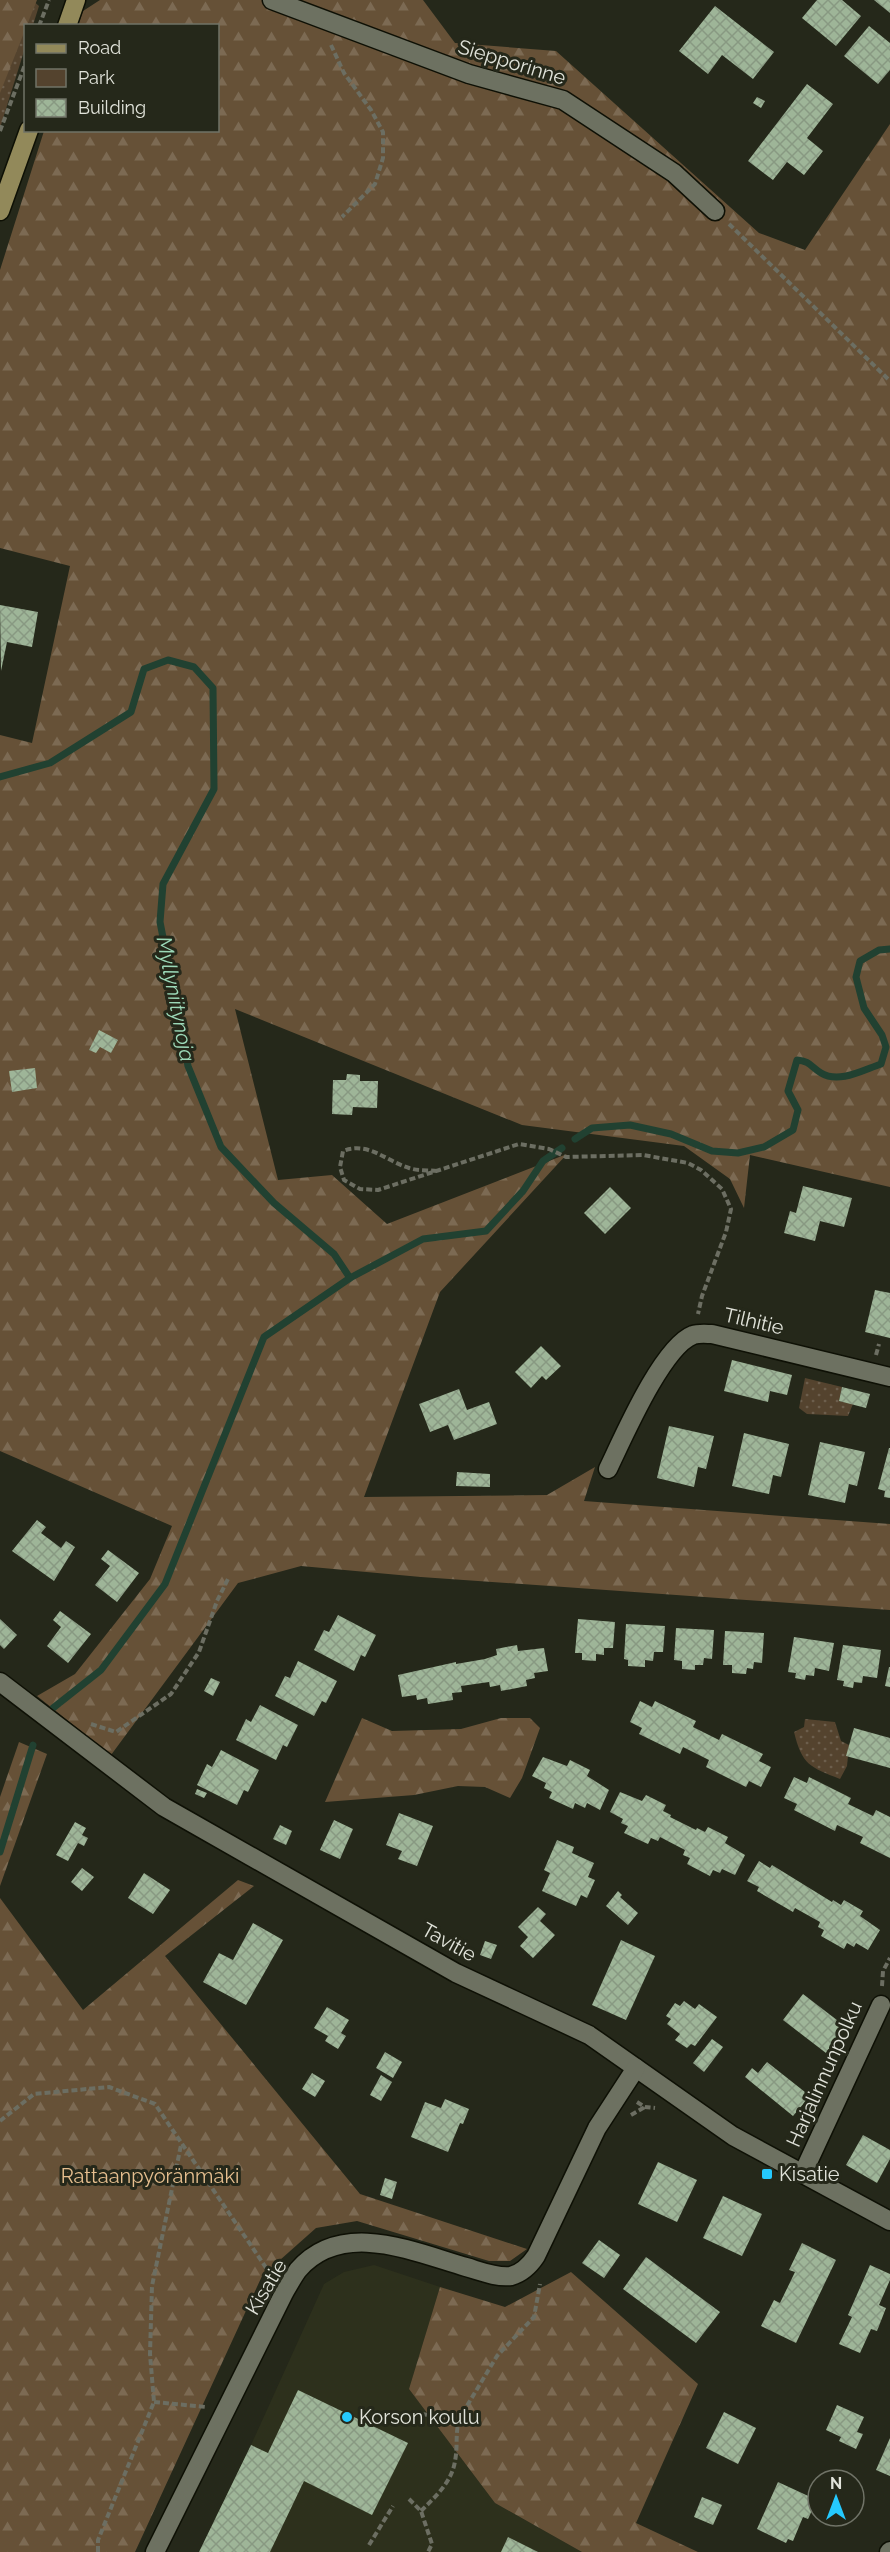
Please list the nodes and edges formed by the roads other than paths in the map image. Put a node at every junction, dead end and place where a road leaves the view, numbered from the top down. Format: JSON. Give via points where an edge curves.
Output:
{"nodes":[{"id":1,"x":76,"y":0,"type":"edge"},
{"id":2,"x":272,"y":0,"type":"edge"},
{"id":3,"x":68,"y":24,"type":"edge"},
{"id":4,"x":28,"y":132,"type":"edge"},
{"id":5,"x":0,"y":211,"type":"edge"},
{"id":6,"x":715,"y":211,"type":"road end"},
{"id":7,"x":890,"y":1377,"type":"edge"},
{"id":8,"x":609,"y":1469,"type":"dead end"},
{"id":9,"x":0,"y":1682,"type":"edge"},
{"id":10,"x":881,"y":2005,"type":"road end"},
{"id":11,"x":636,"y":2068,"type":"junction"},
{"id":12,"x":803,"y":2173,"type":"junction"},
{"id":13,"x":890,"y":2221,"type":"edge"},
{"id":14,"x":155,"y":2552,"type":"edge"}],
"edges":[{"from":1,"to":3,"type":"main road"},
{"from":2,"to":6,"type":"street","name":"Siepporinne","via":[[469,74],[563,100],[674,174]]},
{"from":4,"to":5,"type":"main road"},
{"from":7,"to":8,"type":"street","name":"Tilhitie","via":[[712,1334],[694,1334],[680,1344],[650,1386]]},
{"from":9,"to":11,"type":"street","name":"Tavitie","via":[[164,1807],[456,1973],[589,2035]]},
{"from":10,"to":12,"type":"street","name":"Harjalinnunpolku"},
{"from":11,"to":12,"type":"street","name":"Tavitie","via":[[733,2136]]},
{"from":11,"to":14,"type":"street","name":"Kisatie","via":[[597,2128],[528,2267],[512,2276],[490,2274],[399,2248],[354,2242],[316,2255],[298,2270]]},
{"from":12,"to":13,"type":"street","name":"Tavitie"}]}
